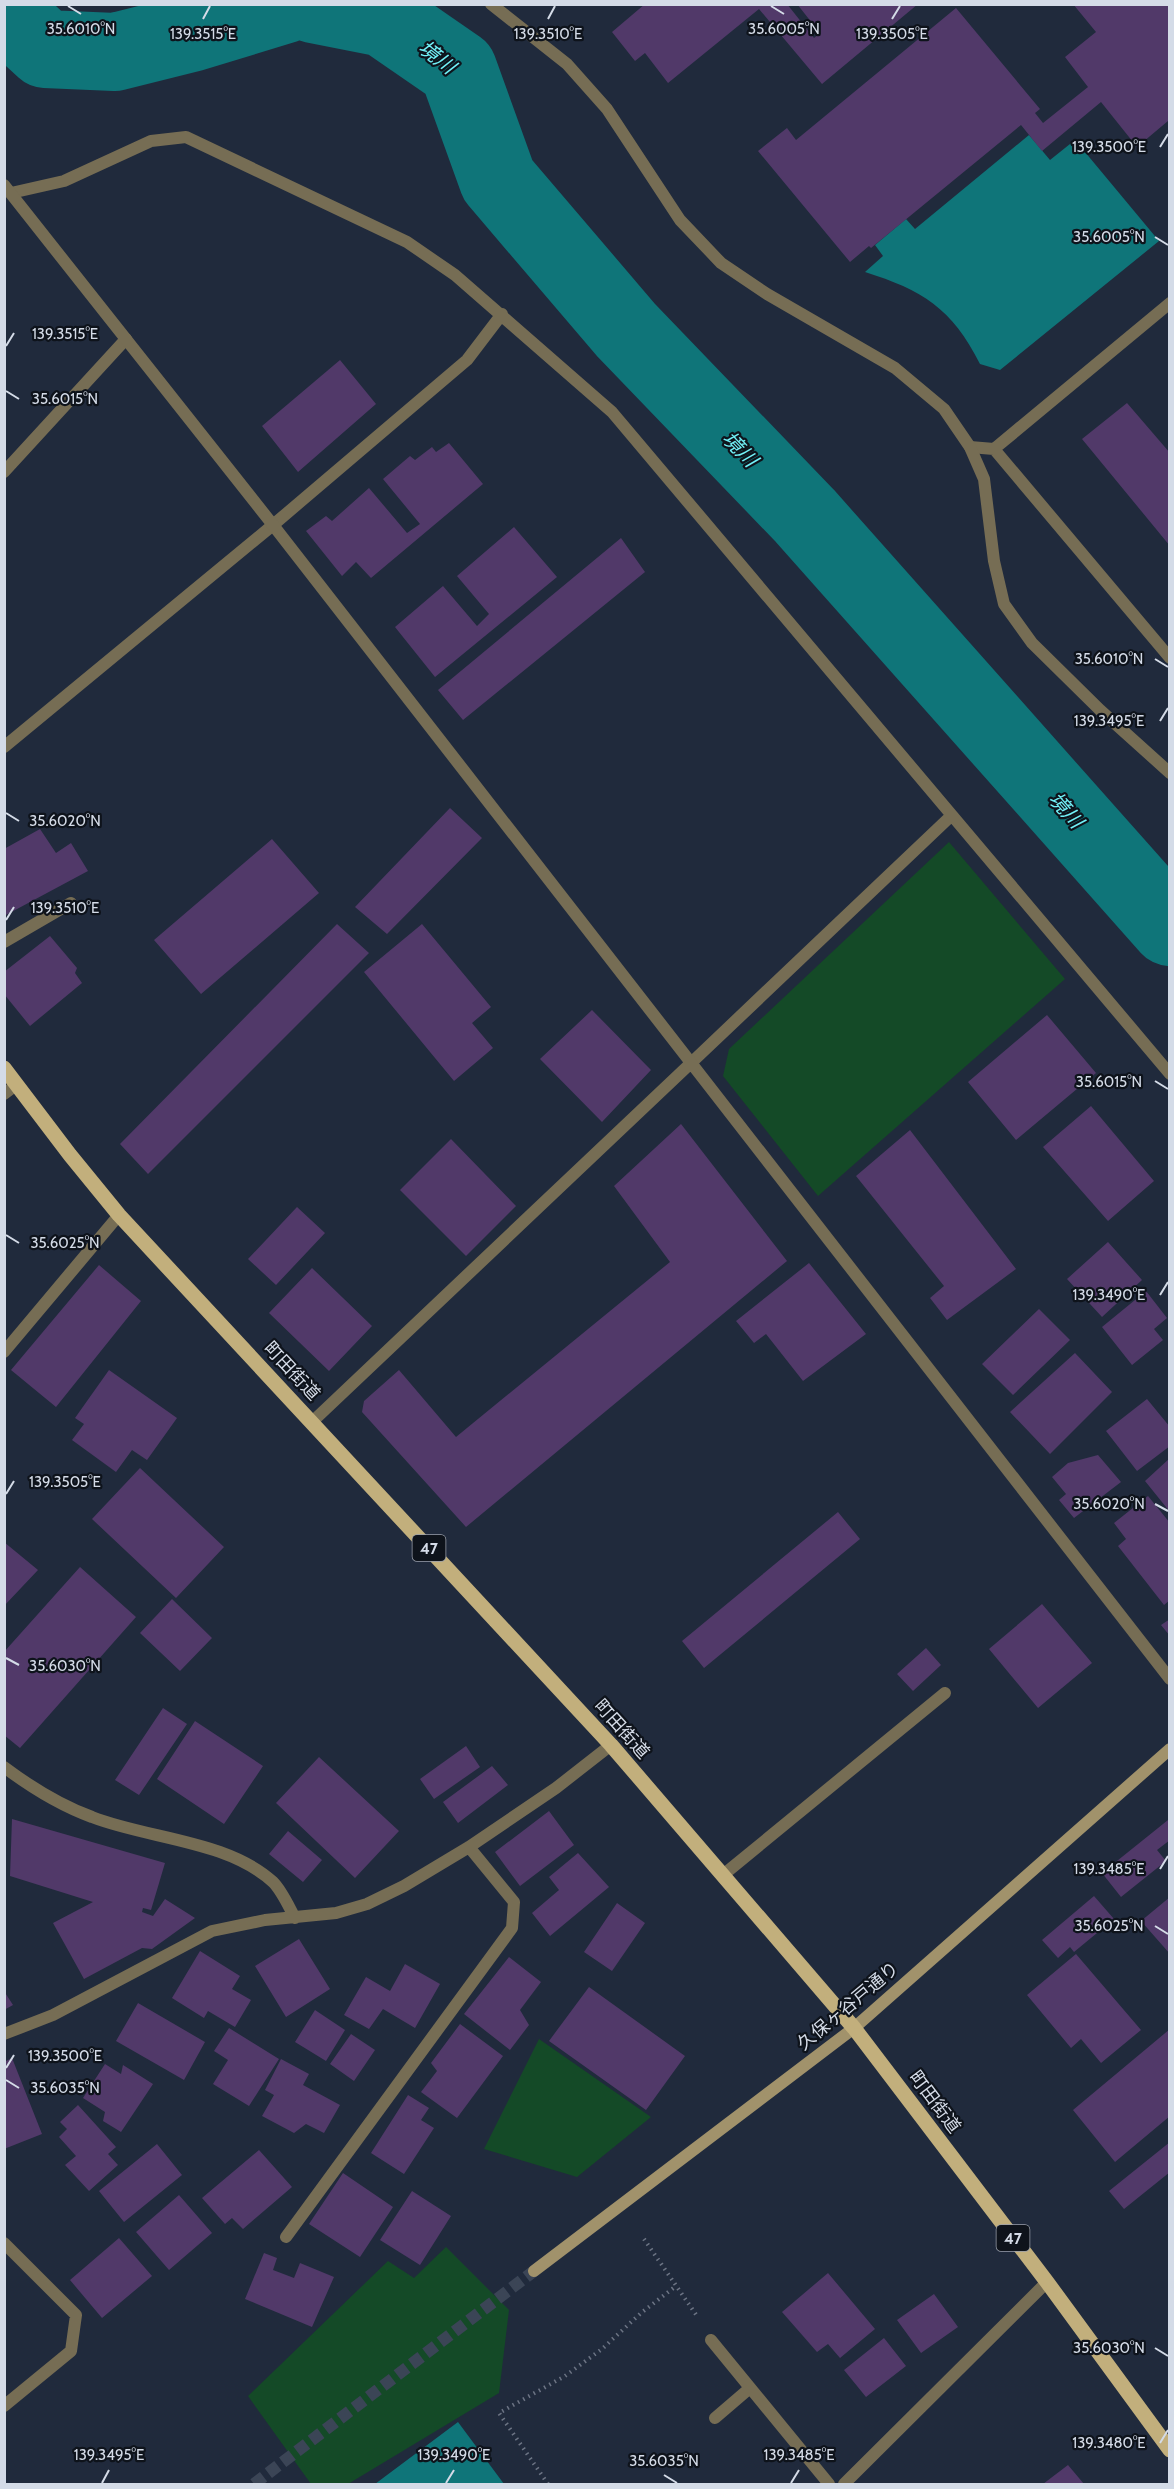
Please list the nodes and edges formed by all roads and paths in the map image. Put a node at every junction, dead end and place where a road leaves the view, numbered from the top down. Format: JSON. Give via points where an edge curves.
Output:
{"nodes":[{"id":1,"x":491,"y":4,"type":"edge"},
{"id":2,"x":8,"y":189,"type":"edge"},
{"id":3,"x":1168,"y":307,"type":"edge"},
{"id":4,"x":501,"y":314,"type":"junction"},
{"id":5,"x":126,"y":339,"type":"junction"},
{"id":6,"x":970,"y":447,"type":"junction"},
{"id":7,"x":994,"y":449,"type":"junction"},
{"id":8,"x":4,"y":472,"type":"edge"},
{"id":9,"x":273,"y":525,"type":"junction"},
{"id":10,"x":1170,"y":658,"type":"edge"},
{"id":11,"x":4,"y":747,"type":"edge"},
{"id":12,"x":1170,"y":772,"type":"edge"},
{"id":13,"x":951,"y":816,"type":"junction"},
{"id":14,"x":70,"y":903,"type":"dead end"},
{"id":15,"x":4,"y":942,"type":"edge"},
{"id":16,"x":691,"y":1063,"type":"junction"},
{"id":17,"x":4,"y":1068,"type":"edge"},
{"id":18,"x":1170,"y":1074,"type":"edge"},
{"id":19,"x":10,"y":1089,"type":"edge"},
{"id":20,"x":119,"y":1215,"type":"junction"},
{"id":21,"x":4,"y":1352,"type":"edge"},
{"id":22,"x":312,"y":1422,"type":"junction"},
{"id":23,"x":1170,"y":1679,"type":"edge"},
{"id":24,"x":945,"y":1693,"type":"dead end"},
{"id":25,"x":611,"y":1745,"type":"junction"},
{"id":26,"x":1170,"y":1749,"type":"edge"},
{"id":27,"x":4,"y":1767,"type":"edge"},
{"id":28,"x":469,"y":1847,"type":"junction"},
{"id":29,"x":723,"y":1875,"type":"junction"},
{"id":30,"x":295,"y":1918,"type":"junction"},
{"id":31,"x":854,"y":2028,"type":"junction"},
{"id":32,"x":4,"y":2034,"type":"edge"},
{"id":33,"x":286,"y":2237,"type":"dead end"},
{"id":34,"x":644,"y":2239,"type":"dead end"},
{"id":35,"x":4,"y":2243,"type":"edge"},
{"id":36,"x":534,"y":2271,"type":"tunnel mouth"},
{"id":37,"x":1047,"y":2282,"type":"junction"},
{"id":38,"x":676,"y":2286,"type":"junction"},
{"id":39,"x":691,"y":2306,"type":"dead end"},
{"id":40,"x":711,"y":2340,"type":"dead end"},
{"id":41,"x":750,"y":2388,"type":"junction"},
{"id":42,"x":4,"y":2406,"type":"edge"},
{"id":43,"x":715,"y":2418,"type":"dead end"},
{"id":44,"x":1170,"y":2450,"type":"edge"},
{"id":45,"x":548,"y":2484,"type":"edge"},
{"id":46,"x":830,"y":2484,"type":"edge"},
{"id":47,"x":844,"y":2484,"type":"edge"}],
"edges":[{"from":1,"to":6,"type":"street","via":[[567,64],[606,109],[680,220],[721,263],[895,368],[944,409]]},
{"from":2,"to":4,"type":"street","via":[[64,182],[151,141],[186,137],[407,242],[455,274]]},
{"from":2,"to":5,"type":"street"},
{"from":3,"to":7,"type":"street"},
{"from":4,"to":9,"type":"street","via":[[467,360]]},
{"from":4,"to":13,"type":"street","via":[[612,412]]},
{"from":5,"to":8,"type":"street"},
{"from":5,"to":9,"type":"street"},
{"from":6,"to":7,"type":"street"},
{"from":6,"to":12,"type":"street","via":[[984,479],[994,561],[1004,604],[1032,643]]},
{"from":7,"to":10,"type":"street"},
{"from":9,"to":11,"type":"street"},
{"from":9,"to":16,"type":"street"},
{"from":13,"to":16,"type":"street"},
{"from":13,"to":18,"type":"street"},
{"from":14,"to":15,"type":"street"},
{"from":16,"to":22,"type":"street"},
{"from":16,"to":23,"type":"street"},
{"from":17,"to":19,"type":"main road","name":"町田街道","number":"47"},
{"from":19,"to":20,"type":"main road","name":"町田街道","number":"47"},
{"from":20,"to":21,"type":"street"},
{"from":20,"to":22,"type":"main road","name":"町田街道","number":"47"},
{"from":22,"to":25,"type":"main road","name":"町田街道","number":"47"},
{"from":24,"to":29,"type":"street"},
{"from":25,"to":28,"type":"street"},
{"from":25,"to":29,"type":"main road","name":"町田街道","number":"47"},
{"from":26,"to":31,"type":"street","name":"久保ヶ谷戸通り"},
{"from":27,"to":30,"type":"street","via":[[38,1792],[92,1818],[196,1845],[251,1868],[274,1883]]},
{"from":28,"to":30,"type":"street","via":[[367,1904]]},
{"from":28,"to":33,"type":"street","via":[[514,1902],[512,1928]]},
{"from":29,"to":31,"type":"main road","name":"町田街道","number":"47"},
{"from":30,"to":32,"type":"street","via":[[212,1931],[53,2015]]},
{"from":31,"to":36,"type":"street","name":"久保ヶ谷戸通り"},
{"from":31,"to":37,"type":"main road","name":"町田街道","number":"47"},
{"from":34,"to":38,"type":"path"},
{"from":35,"to":42,"type":"street","via":[[76,2315],[71,2351]]},
{"from":37,"to":44,"type":"main road","name":"町田街道","number":"47"},
{"from":37,"to":47,"type":"street"},
{"from":38,"to":39,"type":"path"},
{"from":38,"to":45,"type":"path","via":[[566,2376],[499,2413]]},
{"from":40,"to":41,"type":"street"},
{"from":41,"to":43,"type":"street"},
{"from":41,"to":46,"type":"street"}]}
